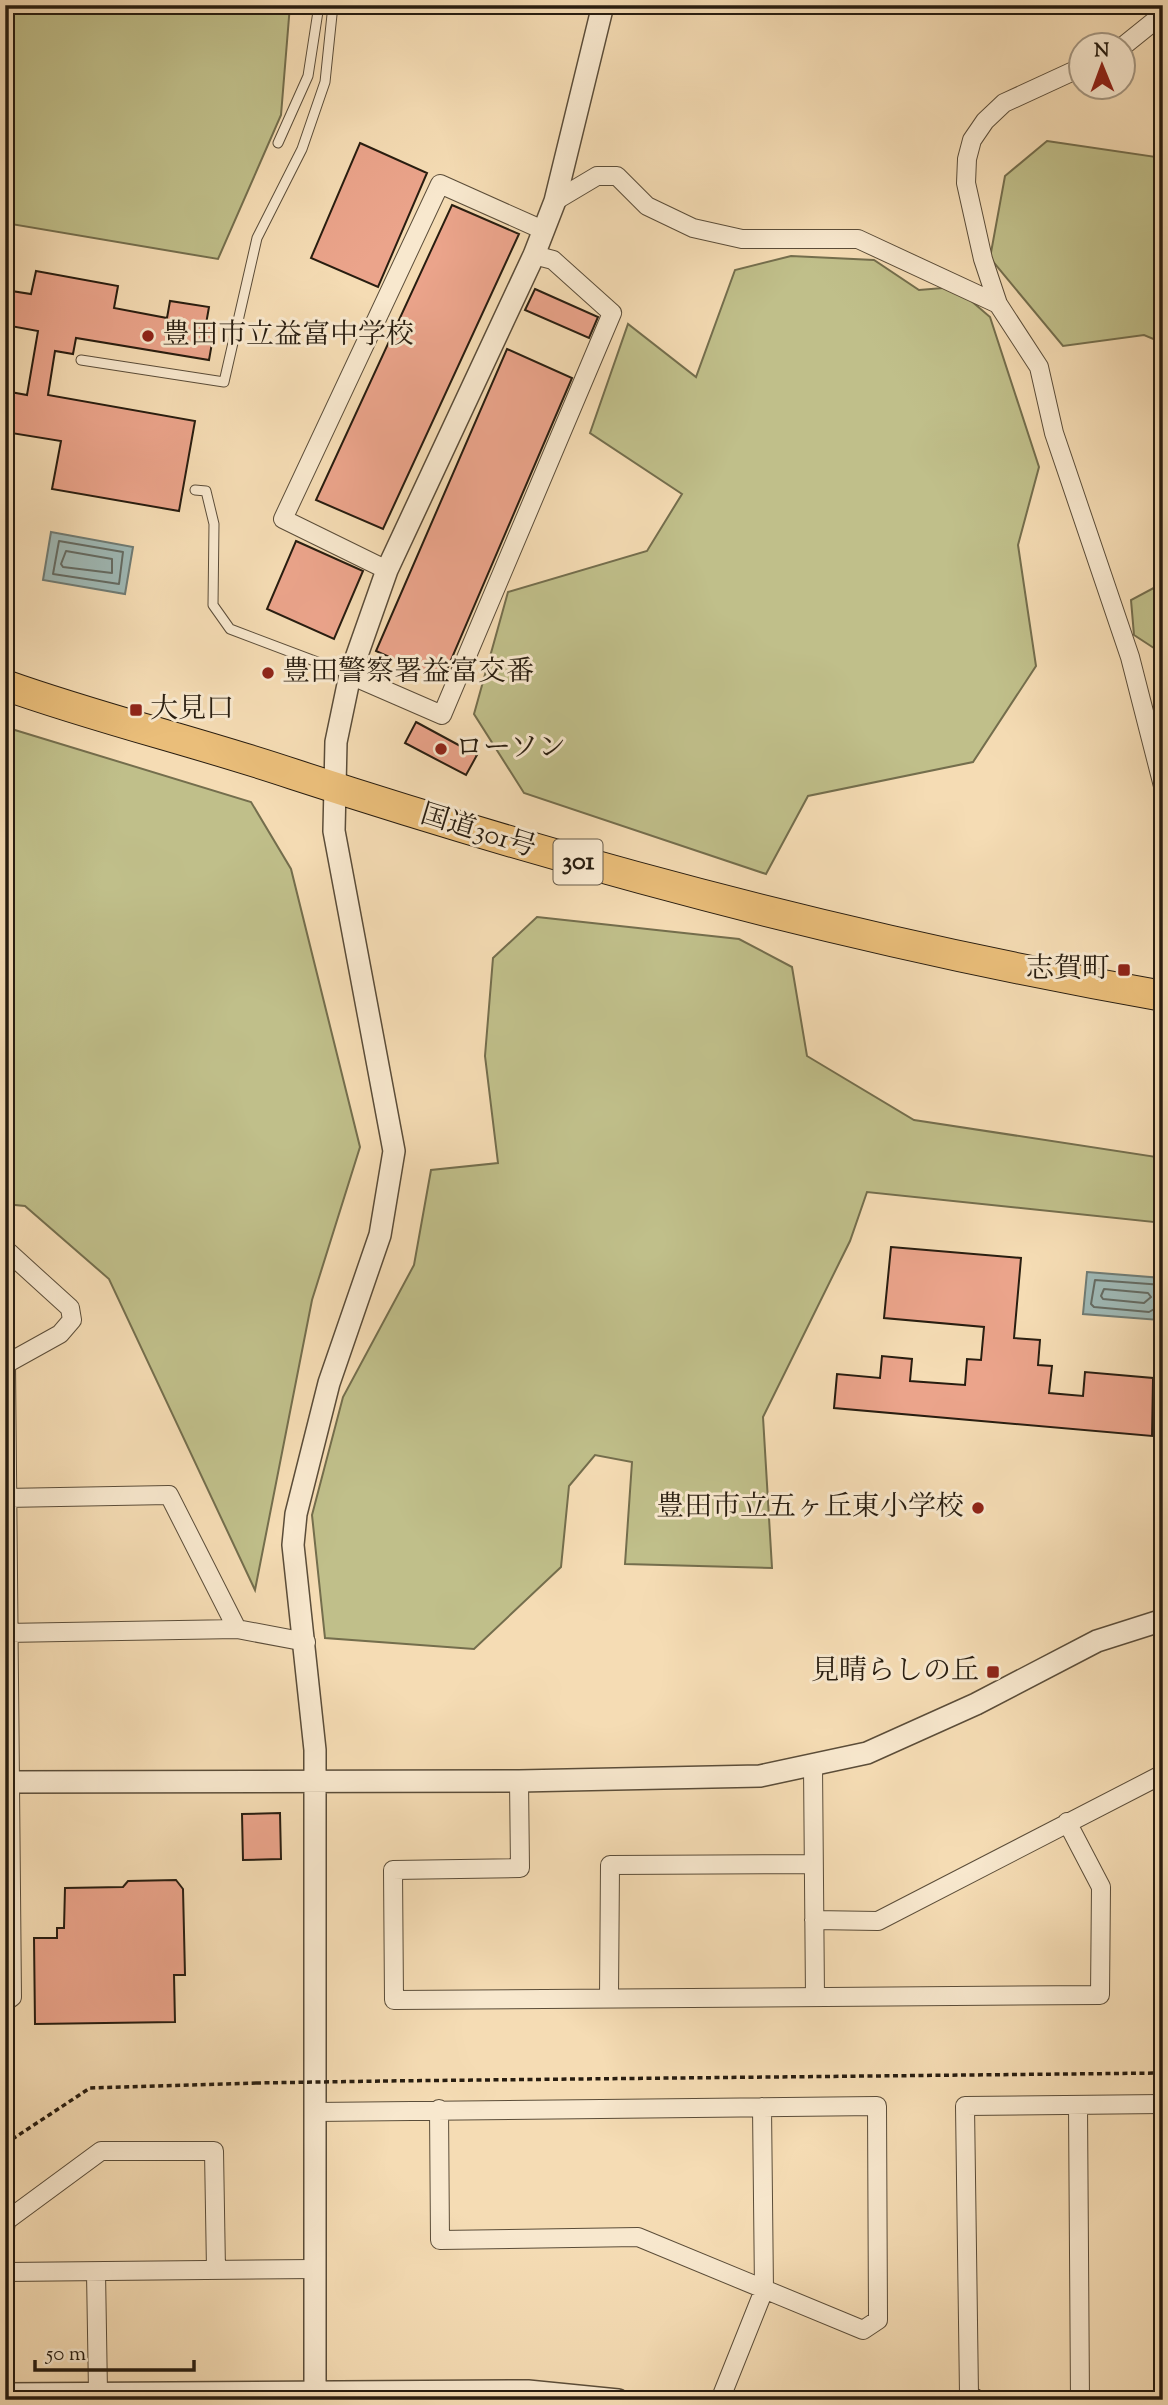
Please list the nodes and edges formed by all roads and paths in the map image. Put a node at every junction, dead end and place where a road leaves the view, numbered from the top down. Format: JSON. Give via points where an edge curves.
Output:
{"nodes":[{"id":1,"x":319,"y":5,"type":"edge"},
{"id":2,"x":333,"y":5,"type":"edge"},
{"id":3,"x":603,"y":5,"type":"edge"},
{"id":4,"x":1163,"y":14,"type":"edge"},
{"id":5,"x":1136,"y":36,"type":"edge"},
{"id":6,"x":1066,"y":74,"type":"edge"},
{"id":7,"x":278,"y":144,"type":"dead end"},
{"id":8,"x":555,"y":201,"type":"junction"},
{"id":9,"x":543,"y":230,"type":"junction"},
{"id":10,"x":534,"y":255,"type":"junction"},
{"id":11,"x":998,"y":304,"type":"junction"},
{"id":12,"x":81,"y":360,"type":"dead end"},
{"id":13,"x":195,"y":490,"type":"dead end"},
{"id":14,"x":387,"y":570,"type":"junction"},
{"id":15,"x":350,"y":675,"type":"junction"},
{"id":16,"x":5,"y":685,"type":"edge"},
{"id":17,"x":1163,"y":786,"type":"edge"},
{"id":18,"x":334,"y":788,"type":"junction"},
{"id":19,"x":1163,"y":996,"type":"edge"},
{"id":20,"x":5,"y":1250,"type":"edge"},
{"id":21,"x":6,"y":1364,"type":"edge"},
{"id":22,"x":6,"y":1498,"type":"edge"},
{"id":23,"x":1163,"y":1620,"type":"edge"},
{"id":24,"x":237,"y":1629,"type":"junction"},
{"id":25,"x":7,"y":1633,"type":"edge"},
{"id":26,"x":306,"y":1642,"type":"junction"},
{"id":27,"x":813,"y":1766,"type":"junction"},
{"id":28,"x":1163,"y":1774,"type":"edge"},
{"id":29,"x":314,"y":1781,"type":"junction"},
{"id":30,"x":519,"y":1781,"type":"junction"},
{"id":31,"x":7,"y":1782,"type":"edge"},
{"id":32,"x":1067,"y":1822,"type":"junction"},
{"id":33,"x":813,"y":1864,"type":"junction"},
{"id":34,"x":814,"y":1920,"type":"junction"},
{"id":35,"x":8,"y":1933,"type":"edge"},
{"id":36,"x":609,"y":1996,"type":"junction"},
{"id":37,"x":815,"y":1997,"type":"junction"},
{"id":38,"x":5,"y":2002,"type":"edge"},
{"id":39,"x":1163,"y":2073,"type":"edge"},
{"id":40,"x":1163,"y":2104,"type":"edge"},
{"id":41,"x":1078,"y":2105,"type":"junction"},
{"id":42,"x":762,"y":2107,"type":"junction"},
{"id":43,"x":439,"y":2109,"type":"junction"},
{"id":44,"x":314,"y":2112,"type":"junction"},
{"id":45,"x":5,"y":2144,"type":"edge"},
{"id":46,"x":5,"y":2229,"type":"edge"},
{"id":47,"x":315,"y":2269,"type":"junction"},
{"id":48,"x":216,"y":2270,"type":"junction"},
{"id":49,"x":5,"y":2272,"type":"edge"},
{"id":50,"x":96,"y":2272,"type":"junction"},
{"id":51,"x":764,"y":2290,"type":"junction"},
{"id":52,"x":97,"y":2392,"type":"junction"},
{"id":53,"x":5,"y":2393,"type":"edge"},
{"id":54,"x":315,"y":2395,"type":"edge"},
{"id":55,"x":618,"y":2400,"type":"edge"},
{"id":56,"x":720,"y":2400,"type":"edge"},
{"id":57,"x":978,"y":2400,"type":"edge"},
{"id":58,"x":1080,"y":2400,"type":"edge"}],
"edges":[{"from":1,"to":7,"type":"lane","via":[[308,76]]},
{"from":2,"to":12,"type":"lane","via":[[325,82],[302,149],[257,238],[224,382]]},
{"from":3,"to":8,"type":"street"},
{"from":4,"to":5,"type":"street"},
{"from":6,"to":11,"type":"street","via":[[1004,103],[972,140],[966,183]]},
{"from":8,"to":9,"type":"street"},
{"from":8,"to":11,"type":"street","via":[[597,176],[617,176],[647,206],[693,228],[742,239],[858,239]]},
{"from":9,"to":10,"type":"street"},
{"from":9,"to":14,"type":"street","via":[[440,184],[283,519]]},
{"from":10,"to":14,"type":"street"},
{"from":10,"to":15,"type":"street","via":[[553,260],[612,313],[442,715]]},
{"from":11,"to":17,"type":"street","via":[[1039,367],[1054,433],[1130,657]]},
{"from":13,"to":15,"type":"lane","via":[[206,491],[214,524],[213,605],[230,629]]},
{"from":14,"to":15,"type":"street"},
{"from":15,"to":18,"type":"street","via":[[336,742]]},
{"from":16,"to":18,"type":"highway","name":"国道301号","number":"301"},
{"from":18,"to":19,"type":"highway","name":"国道301号","number":"301","via":[[732,905]]},
{"from":18,"to":26,"type":"street","via":[[334,831],[343,886],[394,1151],[380,1235],[329,1383],[296,1514],[293,1545]]},
{"from":20,"to":21,"type":"street","via":[[70,1308],[72,1320],[60,1334]]},
{"from":21,"to":22,"type":"street"},
{"from":22,"to":24,"type":"street","via":[[169,1495]]},
{"from":22,"to":25,"type":"street"},
{"from":23,"to":27,"type":"street","via":[[1097,1641],[976,1704],[867,1753]]},
{"from":24,"to":25,"type":"street"},
{"from":24,"to":26,"type":"street"},
{"from":25,"to":31,"type":"street"},
{"from":26,"to":29,"type":"street"},
{"from":27,"to":30,"type":"street","via":[[760,1776]]},
{"from":27,"to":33,"type":"street"},
{"from":28,"to":32,"type":"street"},
{"from":29,"to":30,"type":"street"},
{"from":29,"to":31,"type":"street"},
{"from":29,"to":44,"type":"street"},
{"from":30,"to":36,"type":"street","via":[[520,1868],[393,1870],[394,2000]]},
{"from":31,"to":35,"type":"street"},
{"from":32,"to":34,"type":"street","via":[[878,1922]]},
{"from":32,"to":37,"type":"street","via":[[1101,1887],[1100,1995]]},
{"from":33,"to":34,"type":"street"},
{"from":33,"to":36,"type":"street","via":[[610,1865]]},
{"from":34,"to":37,"type":"street"},
{"from":35,"to":38,"type":"street","via":[[12,1997]]},
{"from":36,"to":37,"type":"street"},
{"from":39,"to":45,"type":"path","bridge":true,"via":[[90,2088]]},
{"from":40,"to":41,"type":"street"},
{"from":41,"to":57,"type":"street","via":[[965,2106],[969,2394]]},
{"from":41,"to":58,"type":"street"},
{"from":42,"to":43,"type":"street"},
{"from":42,"to":51,"type":"street"},
{"from":42,"to":51,"type":"street","via":[[877,2106],[878,2320],[863,2330]]},
{"from":43,"to":44,"type":"street"},
{"from":43,"to":51,"type":"street","via":[[440,2240],[638,2237]]},
{"from":44,"to":47,"type":"street"},
{"from":46,"to":48,"type":"street","via":[[6,2221],[101,2151],[214,2151]]},
{"from":47,"to":48,"type":"street"},
{"from":47,"to":54,"type":"street"},
{"from":48,"to":50,"type":"street"},
{"from":49,"to":50,"type":"street"},
{"from":50,"to":52,"type":"street"},
{"from":51,"to":56,"type":"street"},
{"from":52,"to":53,"type":"street"},
{"from":52,"to":54,"type":"street"},
{"from":54,"to":55,"type":"street","via":[[528,2391]]}]}
